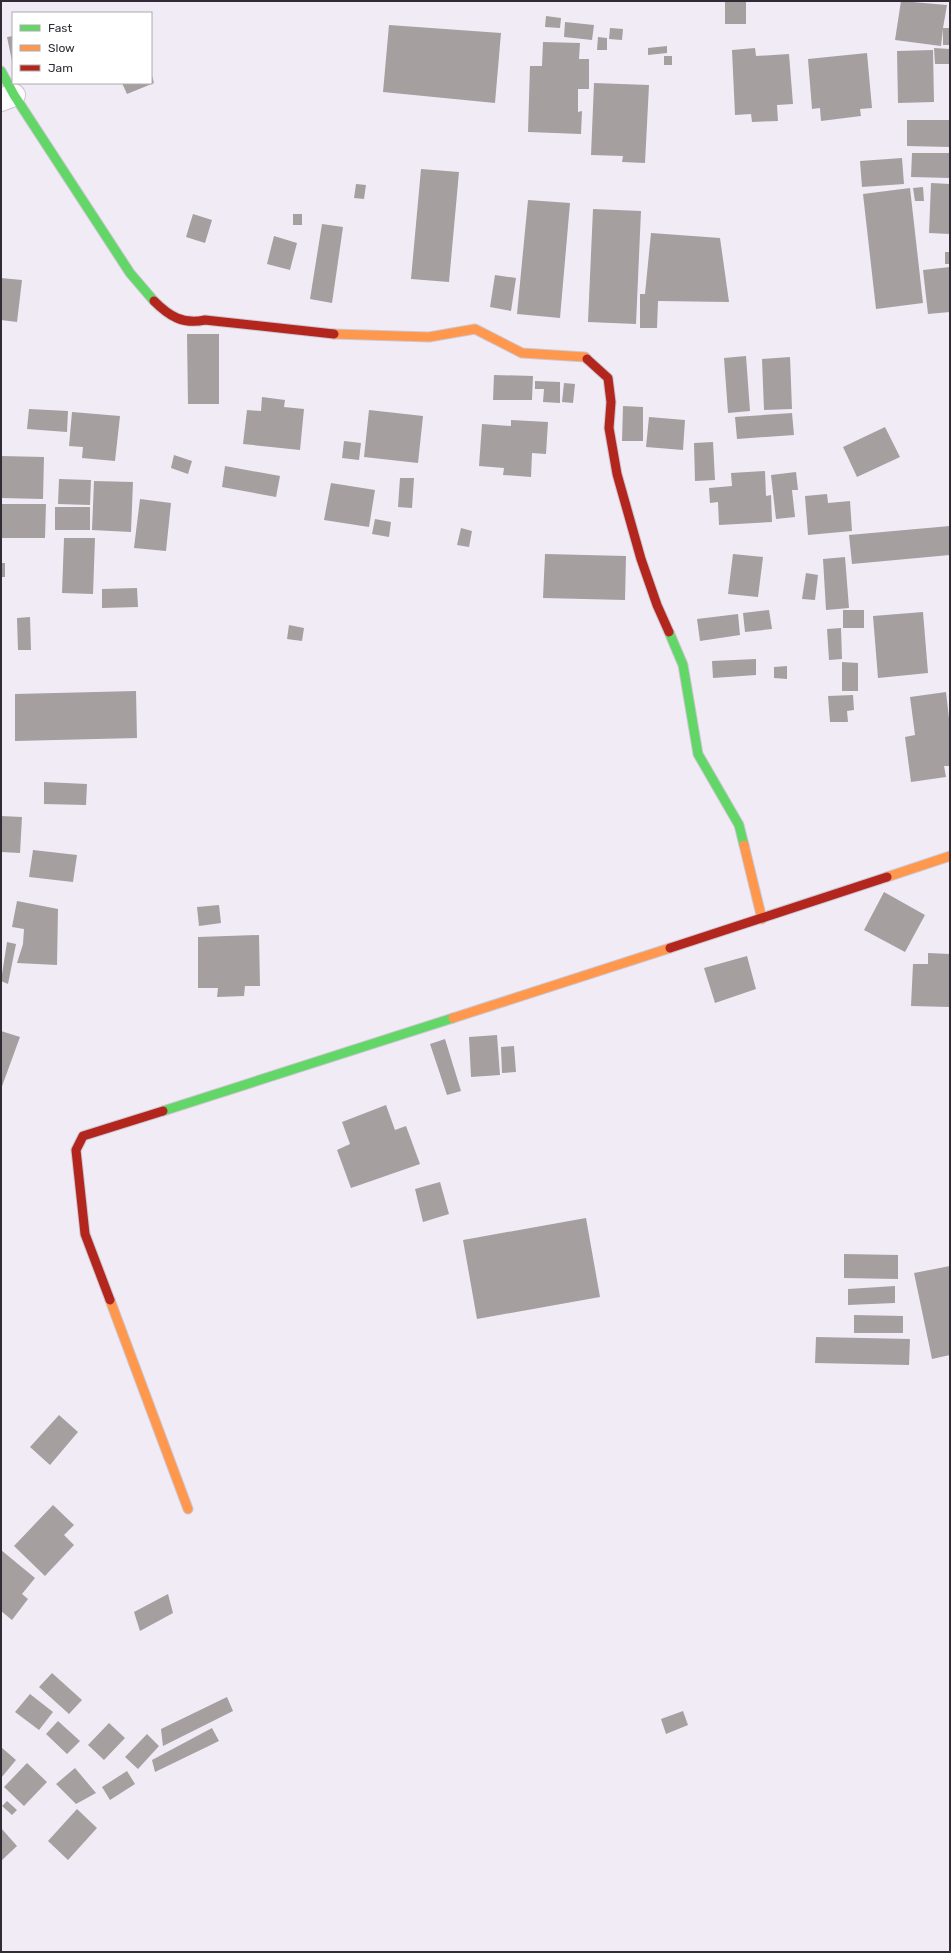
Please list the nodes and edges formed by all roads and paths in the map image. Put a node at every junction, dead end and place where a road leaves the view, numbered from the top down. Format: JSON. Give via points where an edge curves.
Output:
{"nodes":[{"id":1,"x":1,"y":71,"type":"edge"},
{"id":2,"x":8,"y":98,"type":"edge"},
{"id":3,"x":950,"y":856,"type":"edge"},
{"id":4,"x":762,"y":919,"type":"junction"},
{"id":5,"x":188,"y":1509,"type":"dead end"}],
"edges":[{"from":1,"to":2,"type":"street"},
{"from":2,"to":4,"type":"street","via":[[130,273],[150,298],[178,319],[188,322],[205,320],[332,334],[429,337],[475,329],[522,353],[585,357],[608,378],[611,402],[609,428],[617,474],[657,605],[683,665],[698,754],[739,825]]},
{"from":3,"to":4,"type":"street"},
{"from":4,"to":5,"type":"street","via":[[94,1132],[80,1140],[76,1150],[85,1234]]}]}
